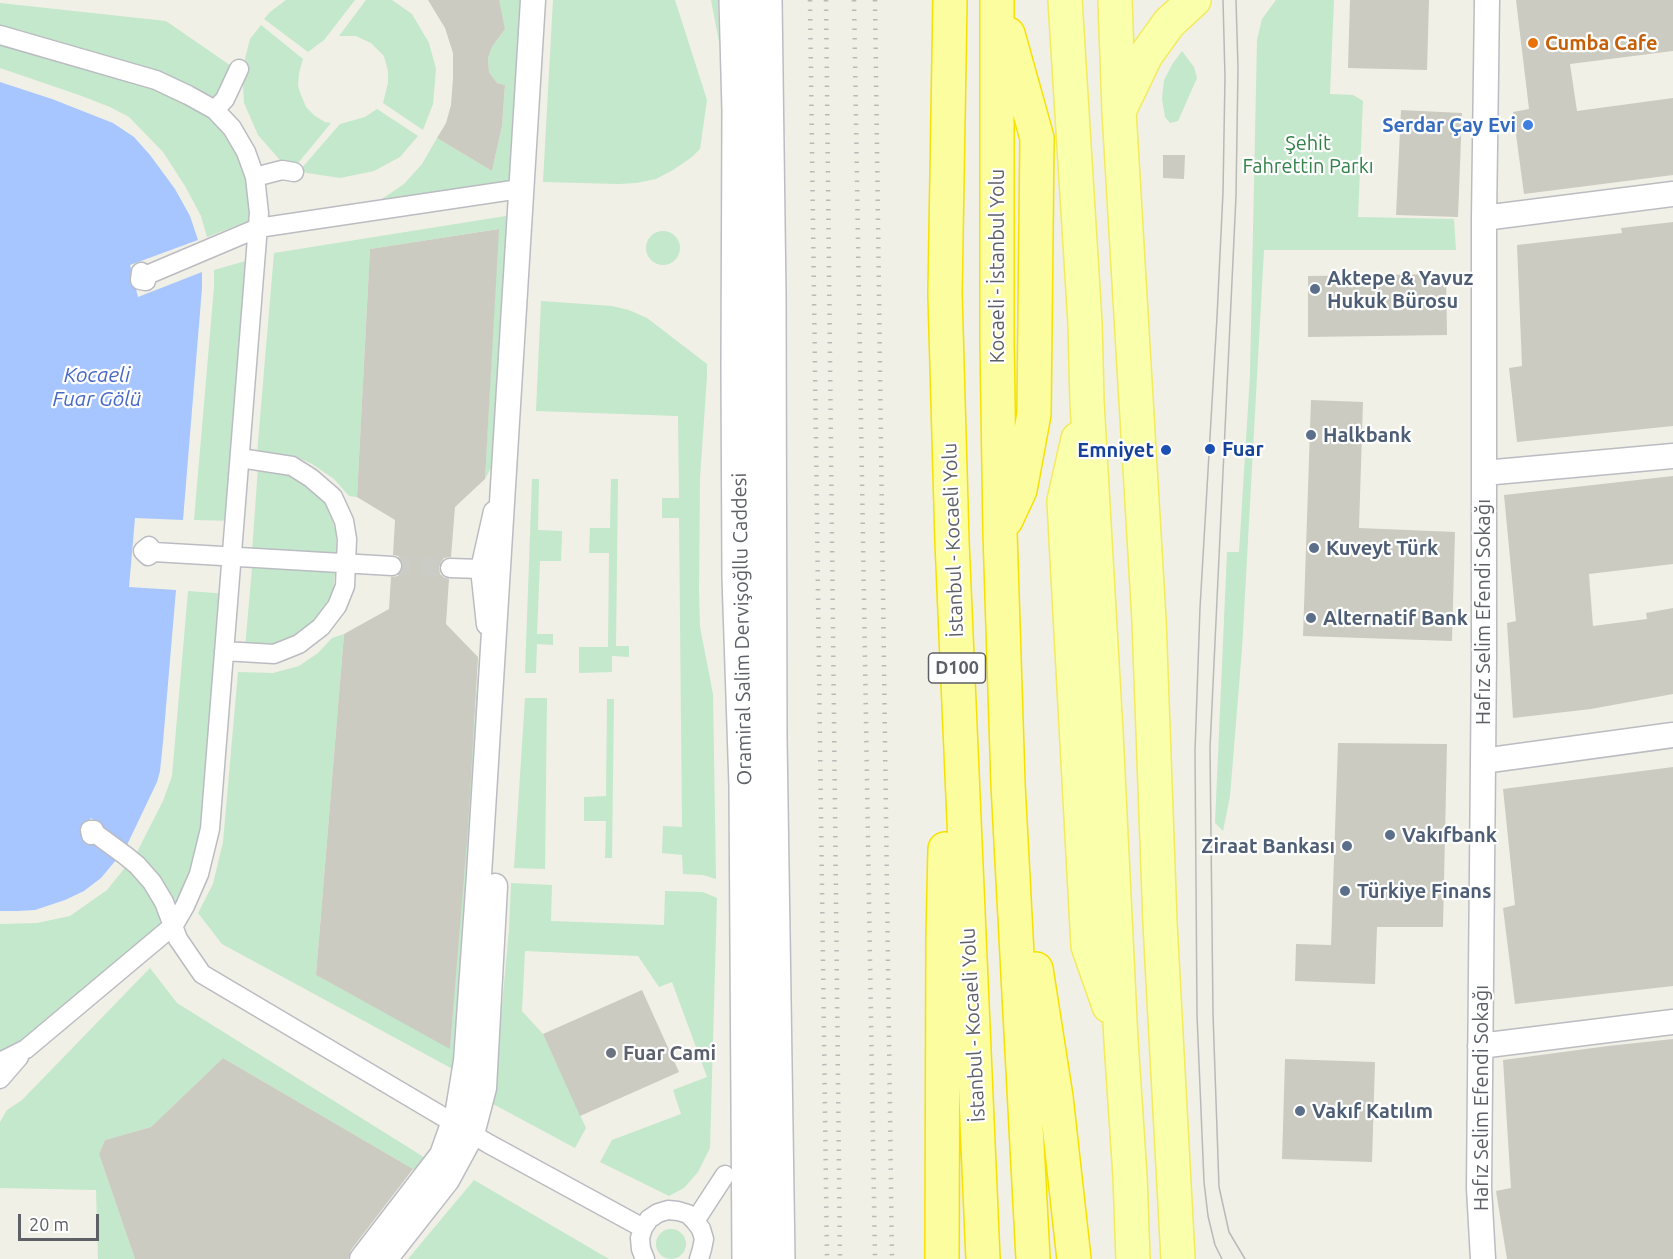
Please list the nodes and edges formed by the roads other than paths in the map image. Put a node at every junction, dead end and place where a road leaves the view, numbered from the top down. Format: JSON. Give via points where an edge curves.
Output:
{"nodes":[{"id":1,"x":533,"y":0,"type":"edge"},
{"id":2,"x":545,"y":0,"type":"edge"},
{"id":3,"x":736,"y":0,"type":"edge"},
{"id":4,"x":765,"y":0,"type":"edge"},
{"id":5,"x":950,"y":0,"type":"edge"},
{"id":6,"x":998,"y":0,"type":"edge"},
{"id":7,"x":1065,"y":0,"type":"edge"},
{"id":8,"x":1115,"y":0,"type":"edge"},
{"id":9,"x":1194,"y":0,"type":"edge"},
{"id":10,"x":1487,"y":0,"type":"edge"},
{"id":11,"x":0,"y":35,"type":"edge"},
{"id":12,"x":238,"y":69,"type":"dead end"},
{"id":13,"x":215,"y":110,"type":"junction"},
{"id":14,"x":1119,"y":111,"type":"junction"},
{"id":15,"x":294,"y":172,"type":"dead end"},
{"id":16,"x":255,"y":177,"type":"junction"},
{"id":17,"x":513,"y":190,"type":"dead end"},
{"id":18,"x":1673,"y":194,"type":"edge"},
{"id":19,"x":1484,"y":218,"type":"junction"},
{"id":20,"x":258,"y":228,"type":"junction"},
{"id":21,"x":147,"y":275,"type":"dead end"},
{"id":22,"x":505,"y":456,"type":"junction"},
{"id":23,"x":1673,"y":456,"type":"edge"},
{"id":24,"x":240,"y":458,"type":"junction"},
{"id":25,"x":1484,"y":473,"type":"junction"},
{"id":26,"x":952,"y":542,"type":"junction"},
{"id":27,"x":154,"y":552,"type":"dead end"},
{"id":28,"x":231,"y":556,"type":"junction"},
{"id":29,"x":346,"y":563,"type":"junction"},
{"id":30,"x":392,"y":566,"type":"tunnel mouth"},
{"id":31,"x":450,"y":568,"type":"tunnel mouth"},
{"id":32,"x":480,"y":569,"type":"junction"},
{"id":33,"x":224,"y":651,"type":"junction"},
{"id":34,"x":491,"y":678,"type":"junction"},
{"id":35,"x":1673,"y":735,"type":"edge"},
{"id":36,"x":1483,"y":761,"type":"junction"},
{"id":37,"x":1008,"y":784,"type":"junction"},
{"id":38,"x":96,"y":834,"type":"dead end"},
{"id":39,"x":174,"y":925,"type":"junction"},
{"id":40,"x":1673,"y":1023,"type":"edge"},
{"id":41,"x":1480,"y":1046,"type":"junction"},
{"id":42,"x":26,"y":1049,"type":"junction"},
{"id":43,"x":0,"y":1062,"type":"edge"},
{"id":44,"x":0,"y":1078,"type":"edge"},
{"id":45,"x":463,"y":1128,"type":"junction"},
{"id":46,"x":725,"y":1175,"type":"dead end"},
{"id":47,"x":695,"y":1221,"type":"junction"},
{"id":48,"x":1132,"y":1224,"type":"junction"},
{"id":49,"x":644,"y":1228,"type":"junction"},
{"id":50,"x":362,"y":1259,"type":"edge"},
{"id":51,"x":385,"y":1259,"type":"edge"},
{"id":52,"x":645,"y":1259,"type":"edge"},
{"id":53,"x":699,"y":1259,"type":"edge"},
{"id":54,"x":749,"y":1259,"type":"edge"},
{"id":55,"x":778,"y":1259,"type":"edge"},
{"id":56,"x":942,"y":1259,"type":"edge"},
{"id":57,"x":984,"y":1259,"type":"edge"},
{"id":58,"x":1032,"y":1259,"type":"edge"},
{"id":59,"x":1074,"y":1259,"type":"edge"},
{"id":60,"x":1133,"y":1259,"type":"edge"},
{"id":61,"x":1148,"y":1259,"type":"edge"},
{"id":62,"x":1178,"y":1259,"type":"edge"},
{"id":63,"x":1483,"y":1259,"type":"edge"}],
"edges":[{"from":1,"to":22,"type":"street"},
{"from":2,"to":45,"type":"street","via":[[484,1088]]},
{"from":3,"to":54,"type":"main road","name":"Oramiral Salim Dervişoğllu Caddesi"},
{"from":4,"to":55,"type":"main road","name":"Oramiral Salim Dervişoğllu Caddesi"},
{"from":5,"to":26,"type":"highway","name":"İstanbul - Kocaeli Yolu","number":"D100","via":[[945,294]]},
{"from":6,"to":37,"type":"highway","number":"D100","via":[[1037,138],[1034,414],[1020,490],[1000,532]]},
{"from":7,"to":48,"type":"main road"},
{"from":8,"to":14,"type":"main road"},
{"from":9,"to":14,"type":"main road","via":[[1169,23],[1146,55]]},
{"from":10,"to":19,"type":"street","name":"Hafız Selim Efendi Sokağı"},
{"from":11,"to":13,"type":"street","via":[[156,80]]},
{"from":12,"to":13,"type":"street","via":[[225,99]]},
{"from":13,"to":16,"type":"street","via":[[232,128]]},
{"from":14,"to":62,"type":"main road","via":[[1149,620]]},
{"from":15,"to":16,"type":"street","via":[[282,170]]},
{"from":16,"to":20,"type":"street"},
{"from":17,"to":20,"type":"street"},
{"from":18,"to":19,"type":"street"},
{"from":19,"to":25,"type":"street","name":"Hafız Selim Efendi Sokağı"},
{"from":20,"to":21,"type":"street"},
{"from":20,"to":24,"type":"street"},
{"from":22,"to":32,"type":"street"},
{"from":22,"to":34,"type":"street"},
{"from":23,"to":25,"type":"street"},
{"from":24,"to":28,"type":"street"},
{"from":24,"to":29,"type":"street","via":[[292,466],[333,497],[344,521]]},
{"from":25,"to":36,"type":"street","name":"Hafız Selim Efendi Sokağı"},
{"from":26,"to":56,"type":"highway","via":[[943,938]]},
{"from":26,"to":57,"type":"highway","name":"İstanbul - Kocaeli Yolu","number":"D100"},
{"from":27,"to":28,"type":"street"},
{"from":28,"to":29,"type":"street"},
{"from":28,"to":33,"type":"street"},
{"from":29,"to":30,"type":"street"},
{"from":29,"to":33,"type":"street","via":[[345,586],[337,606],[321,627],[299,644],[274,654]]},
{"from":31,"to":32,"type":"street"},
{"from":32,"to":34,"type":"street"},
{"from":33,"to":39,"type":"street","via":[[210,829],[199,874]]},
{"from":34,"to":45,"type":"street","via":[[466,1061],[458,1110]]},
{"from":35,"to":36,"type":"street"},
{"from":36,"to":41,"type":"street","name":"Hafız Selim Efendi Sokağı"},
{"from":37,"to":58,"type":"highway","number":"D100"},
{"from":37,"to":59,"type":"highway","via":[[1056,1097]]},
{"from":38,"to":39,"type":"street","via":[[137,865],[152,882]]},
{"from":39,"to":42,"type":"street"},
{"from":39,"to":45,"type":"street","via":[[178,939],[202,974]]},
{"from":40,"to":41,"type":"street"},
{"from":41,"to":63,"type":"street","name":"Hafız Selim Efendi Sokağı"},
{"from":42,"to":43,"type":"street"},
{"from":42,"to":44,"type":"street"},
{"from":45,"to":49,"type":"street"},
{"from":45,"to":50,"type":"street"},
{"from":45,"to":51,"type":"street","via":[[447,1180]]},
{"from":46,"to":47,"type":"street"},
{"from":47,"to":49,"type":"street","via":[[688,1214],[668,1210],[650,1219]]},
{"from":47,"to":53,"type":"street","via":[[704,1239]]},
{"from":48,"to":60,"type":"main road"},
{"from":48,"to":61,"type":"main road"},
{"from":49,"to":52,"type":"street","via":[[640,1238]]}]}
